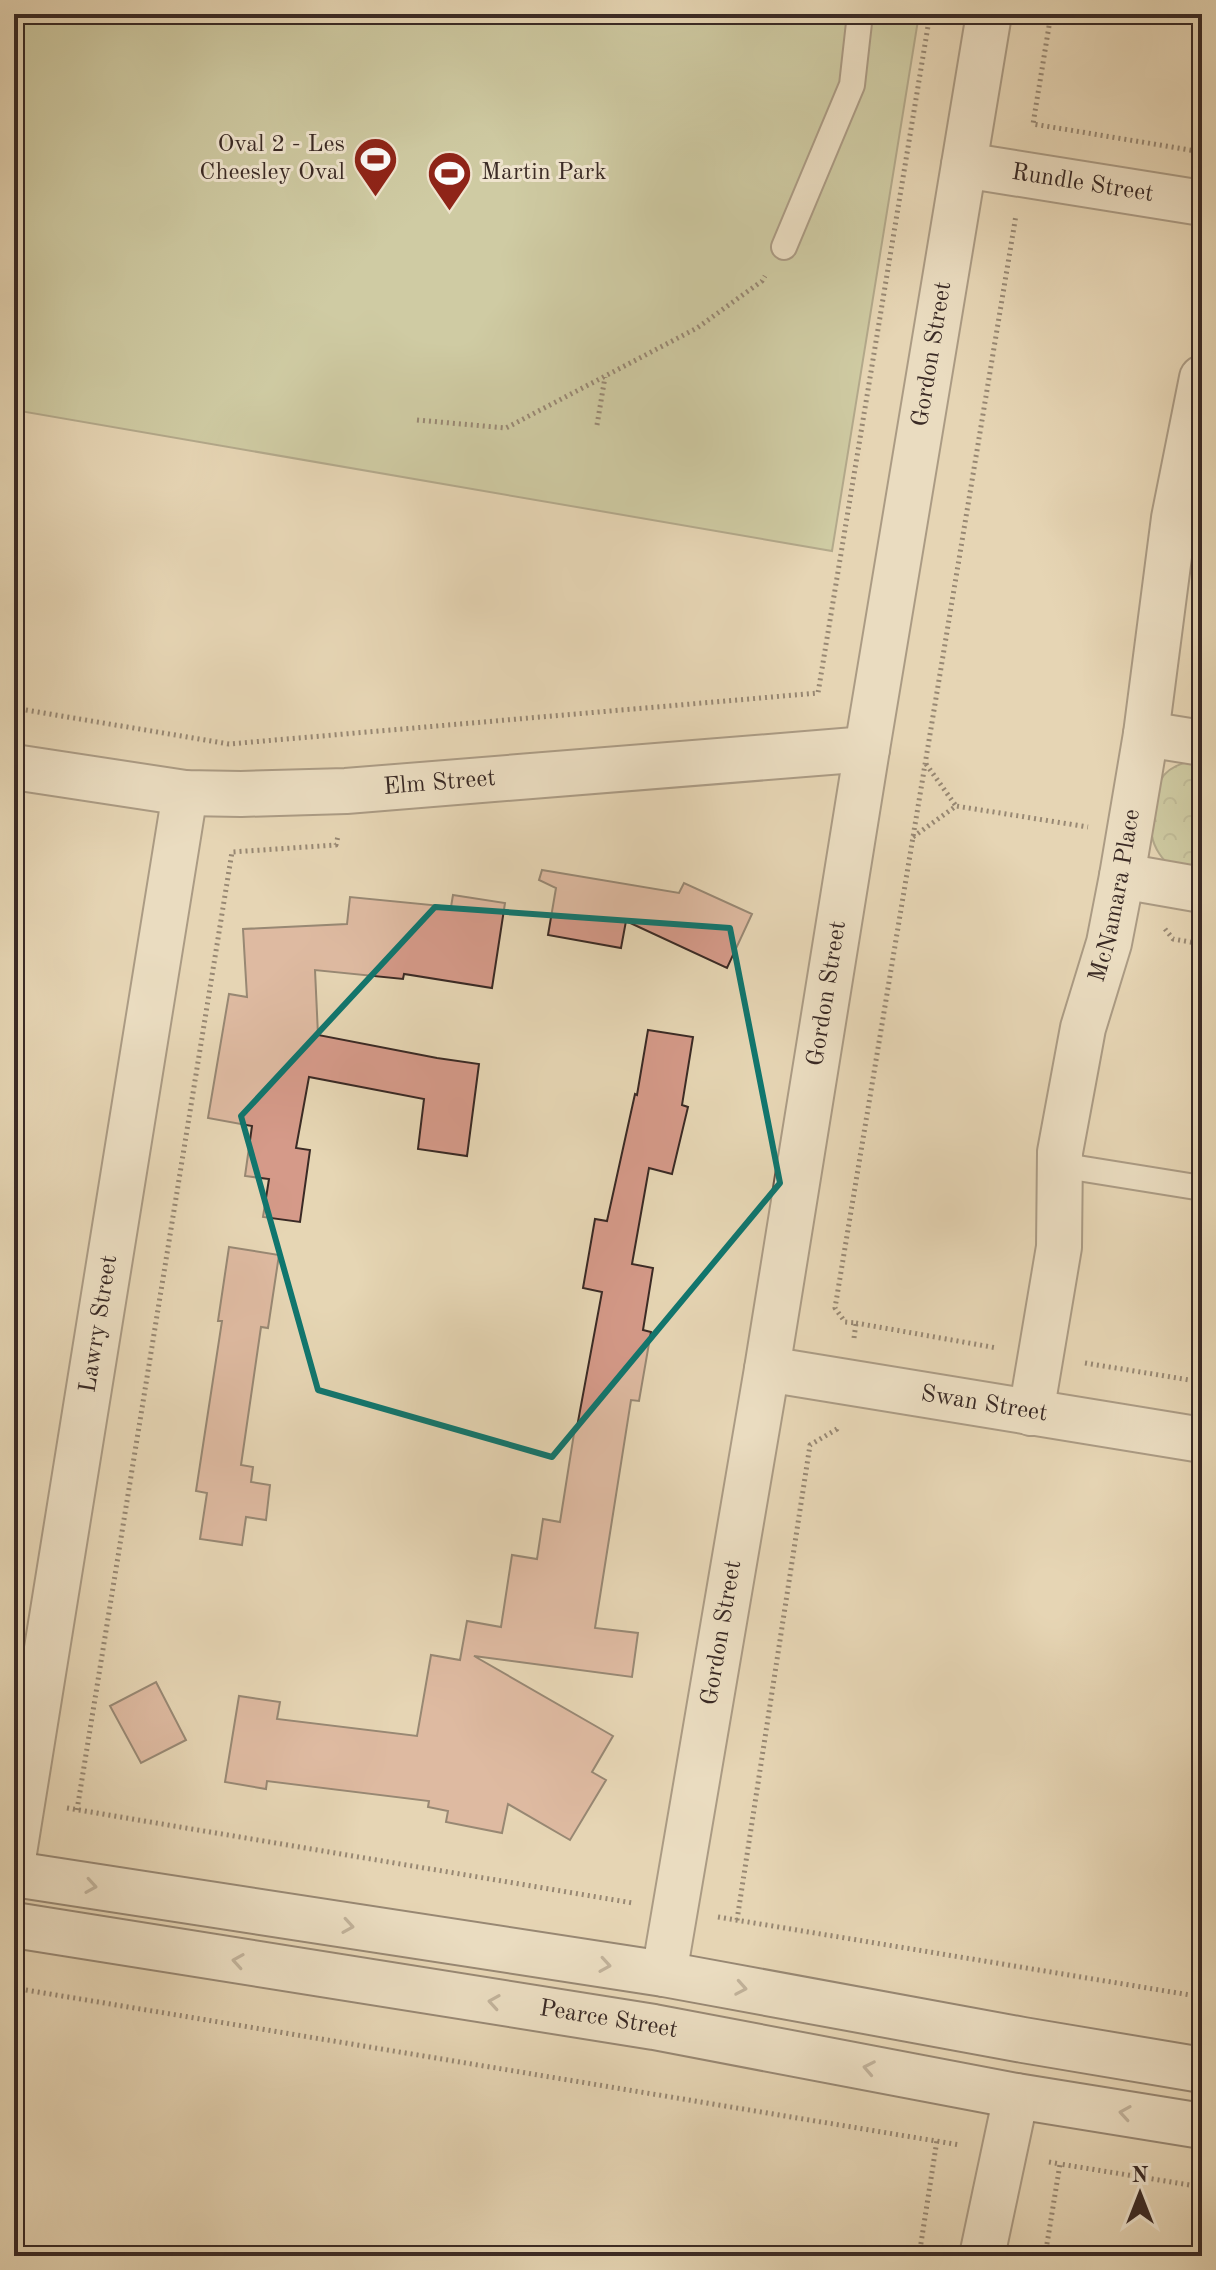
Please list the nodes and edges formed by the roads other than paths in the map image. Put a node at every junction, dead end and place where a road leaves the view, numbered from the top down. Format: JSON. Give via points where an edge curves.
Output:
{"nodes":[{"id":1,"x":860,"y":14,"type":"edge"},
{"id":2,"x":989,"y":14,"type":"edge"},
{"id":3,"x":964,"y":165,"type":"junction"},
{"id":4,"x":1202,"y":203,"type":"edge"},
{"id":5,"x":784,"y":247,"type":"road end"},
{"id":6,"x":1202,"y":378,"type":"edge"},
{"id":7,"x":1192,"y":472,"type":"edge"},
{"id":8,"x":1146,"y":734,"type":"junction"},
{"id":9,"x":1202,"y":743,"type":"edge"},
{"id":10,"x":867,"y":749,"type":"junction"},
{"id":11,"x":14,"y":767,"type":"edge"},
{"id":12,"x":185,"y":793,"type":"junction"},
{"id":13,"x":1122,"y":876,"type":"junction"},
{"id":14,"x":1202,"y":890,"type":"edge"},
{"id":15,"x":1059,"y":1165,"type":"junction"},
{"id":16,"x":1202,"y":1188,"type":"edge"},
{"id":17,"x":767,"y":1369,"type":"junction"},
{"id":18,"x":1031,"y":1413,"type":"junction"},
{"id":19,"x":1202,"y":1440,"type":"edge"},
{"id":20,"x":14,"y":1853,"type":"edge"},
{"id":21,"x":14,"y":1874,"type":"edge"},
{"id":22,"x":14,"y":1925,"type":"edge"},
{"id":23,"x":664,"y":1974,"type":"junction"},
{"id":24,"x":654,"y":2027,"type":"junction"},
{"id":25,"x":1023,"y":2040,"type":"junction"},
{"id":26,"x":1202,"y":2070,"type":"edge"},
{"id":27,"x":1016,"y":2096,"type":"junction"},
{"id":28,"x":1202,"y":2126,"type":"edge"},
{"id":29,"x":982,"y":2256,"type":"edge"}],
"edges":[{"from":1,"to":5,"type":"lane","via":[[852,85]]},
{"from":2,"to":3,"type":"street","name":"Gordon Street"},
{"from":3,"to":4,"type":"street","name":"Rundle Street"},
{"from":3,"to":10,"type":"street","name":"Gordon Street"},
{"from":6,"to":7,"type":"street","name":"McNamara Place"},
{"from":7,"to":8,"type":"street","name":"McNamara Place","via":[[1166,571]]},
{"from":8,"to":9,"type":"street"},
{"from":8,"to":13,"type":"street","name":"McNamara Place"},
{"from":10,"to":12,"type":"street","name":"Elm Street","via":[[346,791]]},
{"from":10,"to":17,"type":"street","name":"Gordon Street"},
{"from":11,"to":12,"type":"street","name":"Elm Street"},
{"from":12,"to":20,"type":"street","name":"Lawry Street"},
{"from":13,"to":14,"type":"street"},
{"from":13,"to":15,"type":"street","name":"McNamara Place","via":[[1109,943],[1083,1028]]},
{"from":15,"to":16,"type":"lane"},
{"from":15,"to":18,"type":"street","name":"McNamara Place","via":[[1059,1247]]},
{"from":17,"to":18,"type":"street","name":"Swan Street"},
{"from":17,"to":23,"type":"street","name":"Gordon Street"},
{"from":18,"to":19,"type":"street","name":"Swan Street"},
{"from":21,"to":23,"type":"street","one_way":true},
{"from":24,"to":22,"type":"street","name":"Pearce Street","one_way":true},
{"from":23,"to":24,"type":"street","name":"Gordon Street"},
{"from":23,"to":25,"type":"street","one_way":true},
{"from":27,"to":24,"type":"street","name":"Pearce Street","one_way":true},
{"from":25,"to":26,"type":"street"},
{"from":25,"to":27,"type":"street"},
{"from":28,"to":27,"type":"street","name":"Pearce Street","one_way":true},
{"from":27,"to":29,"type":"street"}]}
